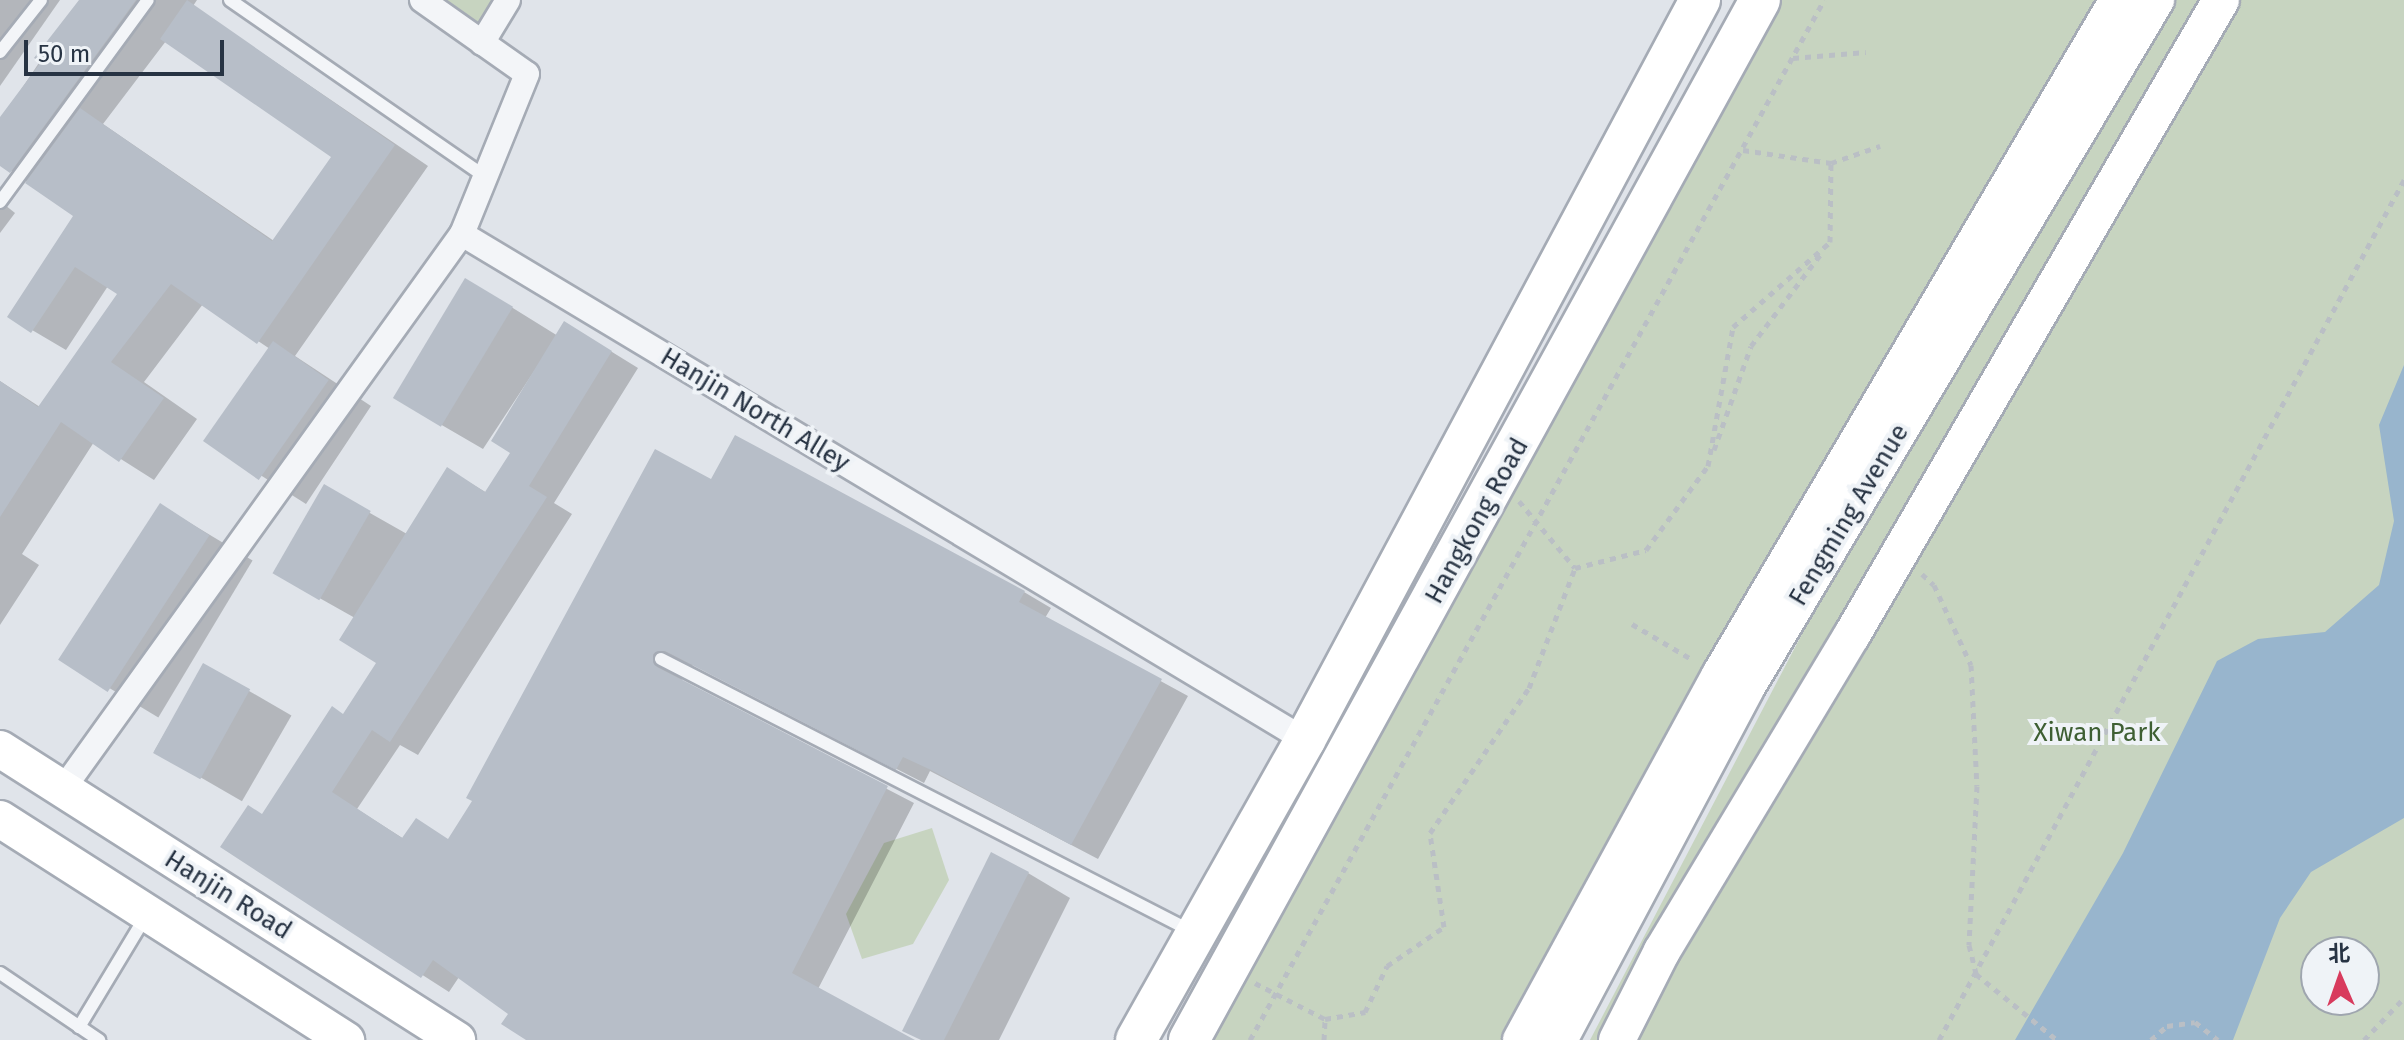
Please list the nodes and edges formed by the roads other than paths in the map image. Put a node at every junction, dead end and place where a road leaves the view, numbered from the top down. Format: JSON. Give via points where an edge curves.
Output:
{"nodes":[{"id":1,"x":41,"y":0,"type":"edge"},
{"id":2,"x":148,"y":0,"type":"edge"},
{"id":3,"x":230,"y":0,"type":"edge"},
{"id":4,"x":422,"y":0,"type":"edge"},
{"id":5,"x":508,"y":0,"type":"edge"},
{"id":6,"x":1700,"y":0,"type":"edge"},
{"id":7,"x":1760,"y":0,"type":"edge"},
{"id":8,"x":2118,"y":0,"type":"edge"},
{"id":9,"x":2156,"y":0,"type":"edge"},
{"id":10,"x":2221,"y":0,"type":"edge"},
{"id":11,"x":482,"y":43,"type":"junction"},
{"id":12,"x":0,"y":52,"type":"edge"},
{"id":13,"x":486,"y":177,"type":"junction"},
{"id":14,"x":0,"y":202,"type":"edge"},
{"id":15,"x":462,"y":234,"type":"junction"},
{"id":16,"x":661,"y":659,"type":"dead end"},
{"id":17,"x":1305,"y":740,"type":"junction"},
{"id":18,"x":0,"y":749,"type":"edge"},
{"id":19,"x":63,"y":789,"type":"junction"},
{"id":20,"x":0,"y":819,"type":"edge"},
{"id":21,"x":147,"y":913,"type":"junction"},
{"id":22,"x":1196,"y":933,"type":"junction"},
{"id":23,"x":0,"y":973,"type":"edge"},
{"id":24,"x":79,"y":1027,"type":"junction"},
{"id":25,"x":99,"y":1040,"type":"edge"},
{"id":26,"x":346,"y":1040,"type":"edge"},
{"id":27,"x":457,"y":1040,"type":"edge"},
{"id":28,"x":1136,"y":1040,"type":"edge"},
{"id":29,"x":1189,"y":1040,"type":"edge"},
{"id":30,"x":1521,"y":1040,"type":"edge"},
{"id":31,"x":1559,"y":1040,"type":"edge"},
{"id":32,"x":1617,"y":1040,"type":"edge"}],
"edges":[{"from":1,"to":12,"type":"lane"},
{"from":2,"to":14,"type":"lane"},
{"from":3,"to":13,"type":"lane"},
{"from":4,"to":11,"type":"street"},
{"from":5,"to":11,"type":"street"},
{"from":6,"to":17,"type":"main road","name":"Hangkong Road"},
{"from":7,"to":29,"type":"main road","name":"Hangkong Road"},
{"from":8,"to":30,"type":"main road","name":"Fengming Avenue","via":[[1720,675]]},
{"from":9,"to":31,"type":"main road","name":"Fengming Avenue","via":[[1746,688]]},
{"from":10,"to":32,"type":"main road","via":[[1662,951]]},
{"from":11,"to":13,"type":"street","via":[[527,74]]},
{"from":13,"to":15,"type":"street"},
{"from":15,"to":17,"type":"street","name":"Hanjin North Alley"},
{"from":15,"to":19,"type":"street"},
{"from":16,"to":22,"type":"lane"},
{"from":17,"to":22,"type":"main road","name":"Hangkong Road"},
{"from":18,"to":19,"type":"main road","name":"Hanjin Road"},
{"from":19,"to":27,"type":"main road","name":"Hanjin Road"},
{"from":20,"to":21,"type":"main road"},
{"from":21,"to":24,"type":"lane"},
{"from":21,"to":26,"type":"main road"},
{"from":22,"to":28,"type":"main road","name":"Hangkong Road"},
{"from":23,"to":24,"type":"lane"},
{"from":24,"to":25,"type":"lane"}]}
